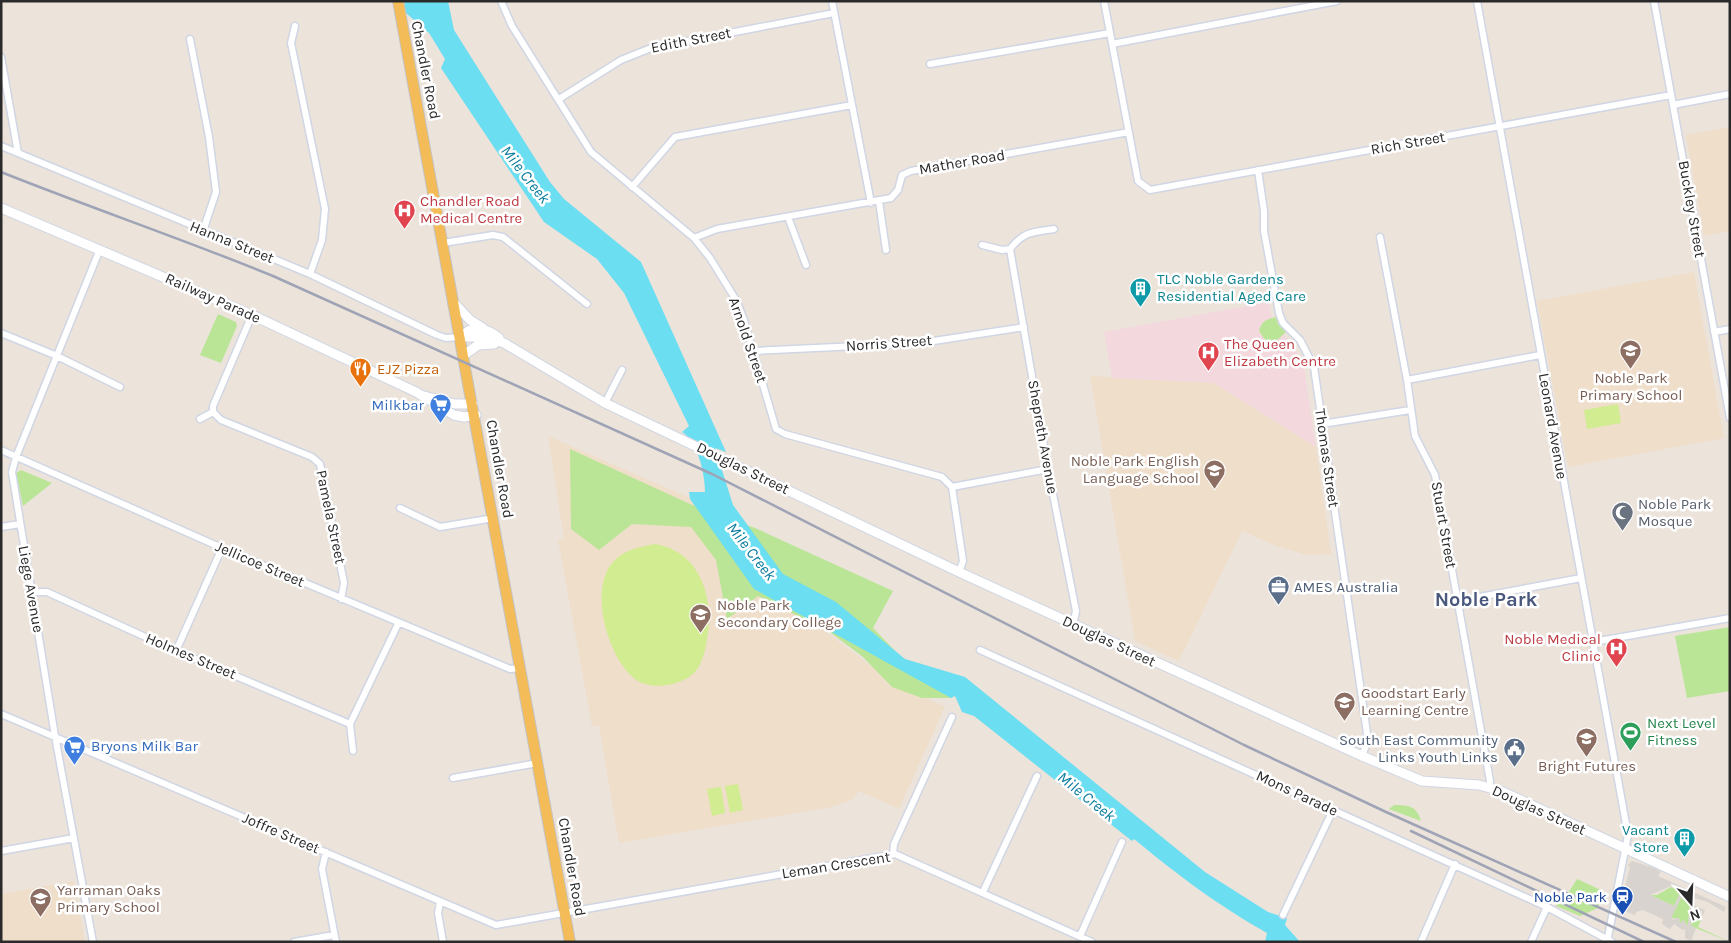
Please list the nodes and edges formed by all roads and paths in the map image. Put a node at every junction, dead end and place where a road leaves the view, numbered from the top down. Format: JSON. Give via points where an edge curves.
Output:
{"nodes":[{"id":1,"x":501,"y":1,"type":"edge"},
{"id":2,"x":832,"y":1,"type":"edge"},
{"id":3,"x":1104,"y":1,"type":"edge"},
{"id":4,"x":1337,"y":1,"type":"edge"},
{"id":5,"x":1477,"y":1,"type":"edge"},
{"id":6,"x":1654,"y":1,"type":"edge"},
{"id":7,"x":399,"y":5,"type":"edge"},
{"id":8,"x":834,"y":13,"type":"junction"},
{"id":9,"x":295,"y":26,"type":"dead end"},
{"id":10,"x":1110,"y":33,"type":"junction"},
{"id":11,"x":190,"y":38,"type":"dead end"},
{"id":12,"x":1112,"y":44,"type":"junction"},
{"id":13,"x":1,"y":57,"type":"edge"},
{"id":14,"x":930,"y":64,"type":"dead end"},
{"id":15,"x":1730,"y":94,"type":"edge"},
{"id":16,"x":1671,"y":95,"type":"junction"},
{"id":17,"x":559,"y":99,"type":"junction"},
{"id":18,"x":1673,"y":104,"type":"junction"},
{"id":19,"x":852,"y":105,"type":"junction"},
{"id":20,"x":1499,"y":126,"type":"junction"},
{"id":21,"x":1129,"y":132,"type":"junction"},
{"id":22,"x":1,"y":146,"type":"edge"},
{"id":23,"x":18,"y":153,"type":"junction"},
{"id":24,"x":1258,"y":170,"type":"junction"},
{"id":25,"x":632,"y":187,"type":"junction"},
{"id":26,"x":878,"y":201,"type":"junction"},
{"id":27,"x":871,"y":203,"type":"junction"},
{"id":28,"x":1,"y":208,"type":"edge"},
{"id":29,"x":788,"y":217,"type":"junction"},
{"id":30,"x":1054,"y":229,"type":"dead end"},
{"id":31,"x":203,"y":231,"type":"junction"},
{"id":32,"x":694,"y":238,"type":"junction"},
{"id":33,"x":1380,"y":238,"type":"dead end"},
{"id":34,"x":443,"y":244,"type":"junction"},
{"id":35,"x":982,"y":245,"type":"dead end"},
{"id":36,"x":100,"y":249,"type":"junction"},
{"id":37,"x":1010,"y":249,"type":"junction"},
{"id":38,"x":886,"y":250,"type":"dead end"},
{"id":39,"x":806,"y":265,"type":"dead end"},
{"id":40,"x":310,"y":274,"type":"junction"},
{"id":41,"x":455,"y":304,"type":"junction"},
{"id":42,"x":587,"y":304,"type":"dead end"},
{"id":43,"x":252,"y":315,"type":"junction"},
{"id":44,"x":1024,"y":327,"type":"junction"},
{"id":45,"x":1730,"y":329,"type":"edge"},
{"id":46,"x":489,"y":331,"type":"junction"},
{"id":47,"x":1714,"y":332,"type":"junction"},
{"id":48,"x":1,"y":333,"type":"edge"},
{"id":49,"x":461,"y":337,"type":"junction"},
{"id":50,"x":507,"y":344,"type":"junction"},
{"id":51,"x":754,"y":351,"type":"junction"},
{"id":52,"x":464,"y":355,"type":"junction"},
{"id":53,"x":1540,"y":355,"type":"junction"},
{"id":54,"x":57,"y":356,"type":"junction"},
{"id":55,"x":622,"y":370,"type":"dead end"},
{"id":56,"x":1407,"y":380,"type":"junction"},
{"id":57,"x":120,"y":387,"type":"dead end"},
{"id":58,"x":422,"y":396,"type":"junction"},
{"id":59,"x":605,"y":403,"type":"junction"},
{"id":60,"x":473,"y":404,"type":"junction"},
{"id":61,"x":1410,"y":410,"type":"junction"},
{"id":62,"x":213,"y":412,"type":"junction"},
{"id":63,"x":476,"y":415,"type":"junction"},
{"id":64,"x":1730,"y":418,"type":"edge"},
{"id":65,"x":200,"y":419,"type":"dead end"},
{"id":66,"x":1322,"y":424,"type":"junction"},
{"id":67,"x":1,"y":450,"type":"edge"},
{"id":68,"x":16,"y":456,"type":"junction"},
{"id":69,"x":1048,"y":469,"type":"junction"},
{"id":70,"x":952,"y":487,"type":"junction"},
{"id":71,"x":400,"y":508,"type":"dead end"},
{"id":72,"x":494,"y":518,"type":"junction"},
{"id":73,"x":20,"y":524,"type":"junction"},
{"id":74,"x":1,"y":527,"type":"edge"},
{"id":75,"x":222,"y":548,"type":"junction"},
{"id":76,"x":960,"y":572,"type":"junction"},
{"id":77,"x":1581,"y":578,"type":"junction"},
{"id":78,"x":31,"y":592,"type":"junction"},
{"id":79,"x":340,"y":599,"type":"junction"},
{"id":80,"x":1458,"y":601,"type":"junction"},
{"id":81,"x":1730,"y":618,"type":"edge"},
{"id":82,"x":398,"y":624,"type":"junction"},
{"id":83,"x":1073,"y":624,"type":"junction"},
{"id":84,"x":1593,"y":642,"type":"junction"},
{"id":85,"x":980,"y":650,"type":"dead end"},
{"id":86,"x":176,"y":651,"type":"junction"},
{"id":87,"x":521,"y":668,"type":"junction"},
{"id":88,"x":1,"y":714,"type":"edge"},
{"id":89,"x":952,"y":717,"type":"dead end"},
{"id":90,"x":350,"y":724,"type":"junction"},
{"id":91,"x":56,"y":736,"type":"junction"},
{"id":92,"x":353,"y":751,"type":"dead end"},
{"id":93,"x":1362,"y":756,"type":"junction"},
{"id":94,"x":538,"y":763,"type":"junction"},
{"id":95,"x":1037,"y":776,"type":"dead end"},
{"id":96,"x":453,"y":778,"type":"dead end"},
{"id":97,"x":1490,"y":787,"type":"junction"},
{"id":98,"x":1333,"y":810,"type":"junction"},
{"id":99,"x":74,"y":838,"type":"junction"},
{"id":100,"x":1122,"y":842,"type":"dead end"},
{"id":101,"x":1627,"y":850,"type":"junction"},
{"id":102,"x":1,"y":851,"type":"edge"},
{"id":103,"x":326,"y":852,"type":"junction"},
{"id":104,"x":893,"y":854,"type":"junction"},
{"id":105,"x":1455,"y":864,"type":"junction"},
{"id":106,"x":983,"y":892,"type":"junction"},
{"id":107,"x":1730,"y":897,"type":"edge"},
{"id":108,"x":440,"y":902,"type":"junction"},
{"id":109,"x":1547,"y":907,"type":"junction"},
{"id":110,"x":565,"y":913,"type":"junction"},
{"id":111,"x":1283,"y":915,"type":"dead end"},
{"id":112,"x":1080,"y":936,"type":"junction"},
{"id":113,"x":335,"y":938,"type":"edge"},
{"id":114,"x":1608,"y":941,"type":"edge"},
{"id":115,"x":93,"y":942,"type":"edge"},
{"id":116,"x":294,"y":942,"type":"edge"},
{"id":117,"x":443,"y":942,"type":"edge"},
{"id":118,"x":570,"y":942,"type":"edge"},
{"id":119,"x":1092,"y":942,"type":"edge"},
{"id":120,"x":1421,"y":942,"type":"edge"},
{"id":121,"x":1531,"y":942,"type":"edge"}],
"edges":[{"from":1,"to":17,"type":"street","name":"Arnold Street","via":[[512,26]]},
{"from":2,"to":8,"type":"street"},
{"from":3,"to":10,"type":"street"},
{"from":4,"to":12,"type":"street"},
{"from":5,"to":20,"type":"street","name":"Leonard Avenue"},
{"from":6,"to":16,"type":"street","name":"Buckley Street"},
{"from":7,"to":34,"type":"main road","name":"Chandler Road"},
{"from":8,"to":17,"type":"street","name":"Edith Street","via":[[650,48],[622,60]]},
{"from":8,"to":19,"type":"street"},
{"from":9,"to":40,"type":"street","via":[[291,44],[326,209],[322,240]]},
{"from":10,"to":12,"type":"street"},
{"from":10,"to":14,"type":"street"},
{"from":11,"to":31,"type":"street","via":[[216,192]]},
{"from":12,"to":21,"type":"street"},
{"from":13,"to":23,"type":"street"},
{"from":15,"to":18,"type":"street"},
{"from":16,"to":18,"type":"street","name":"Buckley Street"},
{"from":16,"to":20,"type":"street","name":"Rich Street"},
{"from":17,"to":25,"type":"street","name":"Arnold Street","via":[[590,152]]},
{"from":18,"to":47,"type":"street","name":"Buckley Street"},
{"from":19,"to":25,"type":"street","via":[[675,137]]},
{"from":19,"to":27,"type":"street"},
{"from":20,"to":24,"type":"street","name":"Rich Street"},
{"from":20,"to":53,"type":"street","name":"Leonard Avenue"},
{"from":21,"to":24,"type":"street","name":"Rich Street","via":[[1138,182],[1150,190]]},
{"from":21,"to":26,"type":"street","name":"Mather Road","via":[[911,171],[902,175],[898,190],[891,198]]},
{"from":22,"to":23,"type":"street","name":"Hanna Street"},
{"from":23,"to":31,"type":"street","name":"Hanna Street"},
{"from":24,"to":66,"type":"street","name":"Thomas Street","via":[[1264,231],[1279,313],[1283,323],[1300,340],[1314,367]]},
{"from":25,"to":32,"type":"street","name":"Arnold Street"},
{"from":26,"to":27,"type":"street","name":"Mather Road"},
{"from":26,"to":38,"type":"street"},
{"from":27,"to":29,"type":"street","name":"Mather Road"},
{"from":28,"to":36,"type":"main road","name":"Railway Parade"},
{"from":29,"to":32,"type":"street","name":"Mather Road","via":[[717,229]]},
{"from":29,"to":39,"type":"street"},
{"from":30,"to":37,"type":"street","via":[[1020,237]]},
{"from":31,"to":40,"type":"street","name":"Hanna Street"},
{"from":32,"to":51,"type":"street","name":"Arnold Street","via":[[736,300]]},
{"from":33,"to":56,"type":"street","name":"Stuart Street"},
{"from":34,"to":41,"type":"main road","name":"Chandler Road"},
{"from":34,"to":42,"type":"street","via":[[493,235],[503,237]]},
{"from":35,"to":37,"type":"street"},
{"from":36,"to":43,"type":"main road","name":"Railway Parade"},
{"from":36,"to":54,"type":"street","name":"Liege Avenue"},
{"from":37,"to":44,"type":"street","name":"Shepreth Avenue"},
{"from":40,"to":49,"type":"street","name":"Hanna Street","via":[[437,335]]},
{"from":41,"to":46,"type":"main road","name":"Douglas Street","via":[[470,320]]},
{"from":41,"to":49,"type":"main road","name":"Chandler Road"},
{"from":43,"to":58,"type":"main road","name":"Railway Parade"},
{"from":43,"to":62,"type":"street"},
{"from":44,"to":51,"type":"street","name":"Norris Street","via":[[922,343]]},
{"from":44,"to":69,"type":"street","name":"Shepreth Avenue"},
{"from":45,"to":47,"type":"street"},
{"from":46,"to":49,"type":"main road","via":[[474,328]]},
{"from":46,"to":50,"type":"main road","name":"Douglas Street"},
{"from":47,"to":64,"type":"street","name":"Buckley Street"},
{"from":48,"to":54,"type":"street"},
{"from":49,"to":50,"type":"main road","name":"Douglas Street","via":[[485,338]]},
{"from":49,"to":52,"type":"main road","name":"Chandler Road"},
{"from":50,"to":52,"type":"main road","via":[[484,344]]},
{"from":50,"to":59,"type":"main road","name":"Douglas Street"},
{"from":51,"to":70,"type":"street","name":"Arnold Street","via":[[776,429],[942,477]]},
{"from":52,"to":60,"type":"main road","name":"Chandler Road"},
{"from":53,"to":56,"type":"street"},
{"from":53,"to":77,"type":"street","name":"Leonard Avenue"},
{"from":54,"to":57,"type":"street"},
{"from":54,"to":68,"type":"street","name":"Liege Avenue"},
{"from":55,"to":59,"type":"street"},
{"from":56,"to":61,"type":"street","name":"Stuart Street"},
{"from":58,"to":60,"type":"main road","name":"Railway Parade","via":[[455,404]]},
{"from":58,"to":63,"type":"main road","name":"Railway Parade","via":[[454,415]]},
{"from":59,"to":76,"type":"main road","name":"Douglas Street"},
{"from":60,"to":63,"type":"main road","name":"Chandler Road"},
{"from":61,"to":66,"type":"street"},
{"from":61,"to":80,"type":"street","name":"Stuart Street","via":[[1417,442],[1435,475]]},
{"from":62,"to":65,"type":"street"},
{"from":62,"to":79,"type":"street","name":"Pamela Street","via":[[221,420],[312,457],[320,464],[344,583]]},
{"from":63,"to":72,"type":"main road","name":"Chandler Road"},
{"from":66,"to":93,"type":"street","name":"Thomas Street","via":[[1368,740]]},
{"from":67,"to":68,"type":"street","name":"Jellicoe Street"},
{"from":68,"to":73,"type":"street","name":"Liege Avenue","via":[[12,472]]},
{"from":68,"to":75,"type":"street","name":"Jellicoe Street"},
{"from":69,"to":70,"type":"street"},
{"from":69,"to":83,"type":"street","name":"Shepreth Avenue","via":[[1076,611]]},
{"from":70,"to":76,"type":"street","via":[[963,560]]},
{"from":71,"to":72,"type":"street","via":[[440,527]]},
{"from":72,"to":87,"type":"main road","name":"Chandler Road"},
{"from":73,"to":74,"type":"street"},
{"from":73,"to":78,"type":"street","name":"Liege Avenue"},
{"from":75,"to":79,"type":"street","name":"Jellicoe Street"},
{"from":75,"to":86,"type":"street"},
{"from":76,"to":83,"type":"main road","name":"Douglas Street"},
{"from":77,"to":80,"type":"street"},
{"from":77,"to":84,"type":"street","name":"Leonard Avenue"},
{"from":78,"to":86,"type":"street","name":"Holmes Street","via":[[47,592]]},
{"from":78,"to":91,"type":"street","name":"Liege Avenue"},
{"from":79,"to":82,"type":"street","name":"Jellicoe Street"},
{"from":80,"to":97,"type":"street","name":"Stuart Street"},
{"from":81,"to":84,"type":"street"},
{"from":82,"to":87,"type":"street","name":"Jellicoe Street","via":[[510,670]]},
{"from":82,"to":90,"type":"street"},
{"from":83,"to":93,"type":"main road","name":"Douglas Street"},
{"from":84,"to":101,"type":"street","name":"Leonard Avenue","via":[[1628,835]]},
{"from":85,"to":98,"type":"street","name":"Mons Parade"},
{"from":86,"to":90,"type":"street","name":"Holmes Street"},
{"from":87,"to":94,"type":"main road","name":"Chandler Road"},
{"from":88,"to":91,"type":"street","name":"Joffre Street"},
{"from":89,"to":104,"type":"street","via":[[894,844]]},
{"from":90,"to":92,"type":"street"},
{"from":91,"to":99,"type":"street","name":"Liege Avenue"},
{"from":91,"to":103,"type":"street","name":"Joffre Street"},
{"from":93,"to":97,"type":"main road","name":"Douglas Street","via":[[1422,782]]},
{"from":94,"to":96,"type":"street"},
{"from":94,"to":110,"type":"main road","name":"Chandler Road"},
{"from":95,"to":106,"type":"street"},
{"from":97,"to":101,"type":"main road","name":"Douglas Street"},
{"from":98,"to":105,"type":"street","name":"Mons Parade"},
{"from":98,"to":111,"type":"street"},
{"from":99,"to":102,"type":"street"},
{"from":99,"to":115,"type":"street","name":"Liege Avenue"},
{"from":100,"to":112,"type":"street"},
{"from":101,"to":107,"type":"main road","name":"Douglas Street"},
{"from":101,"to":114,"type":"street","name":"Leonard Avenue"},
{"from":103,"to":108,"type":"street","name":"Joffre Street"},
{"from":103,"to":113,"type":"street","via":[[322,869]]},
{"from":104,"to":106,"type":"street","name":"Leman Crescent"},
{"from":104,"to":110,"type":"street","name":"Leman Crescent"},
{"from":105,"to":109,"type":"street","name":"Mons Parade"},
{"from":105,"to":120,"type":"street"},
{"from":106,"to":112,"type":"street","name":"Leman Crescent"},
{"from":108,"to":110,"type":"street","name":"Joffre Street","via":[[496,925]]},
{"from":108,"to":117,"type":"street","via":[[438,914]]},
{"from":109,"to":114,"type":"street","name":"Mons Parade"},
{"from":109,"to":121,"type":"street"},
{"from":110,"to":118,"type":"main road","name":"Chandler Road"},
{"from":112,"to":119,"type":"street","name":"Leman Crescent"},
{"from":113,"to":116,"type":"street"}]}
